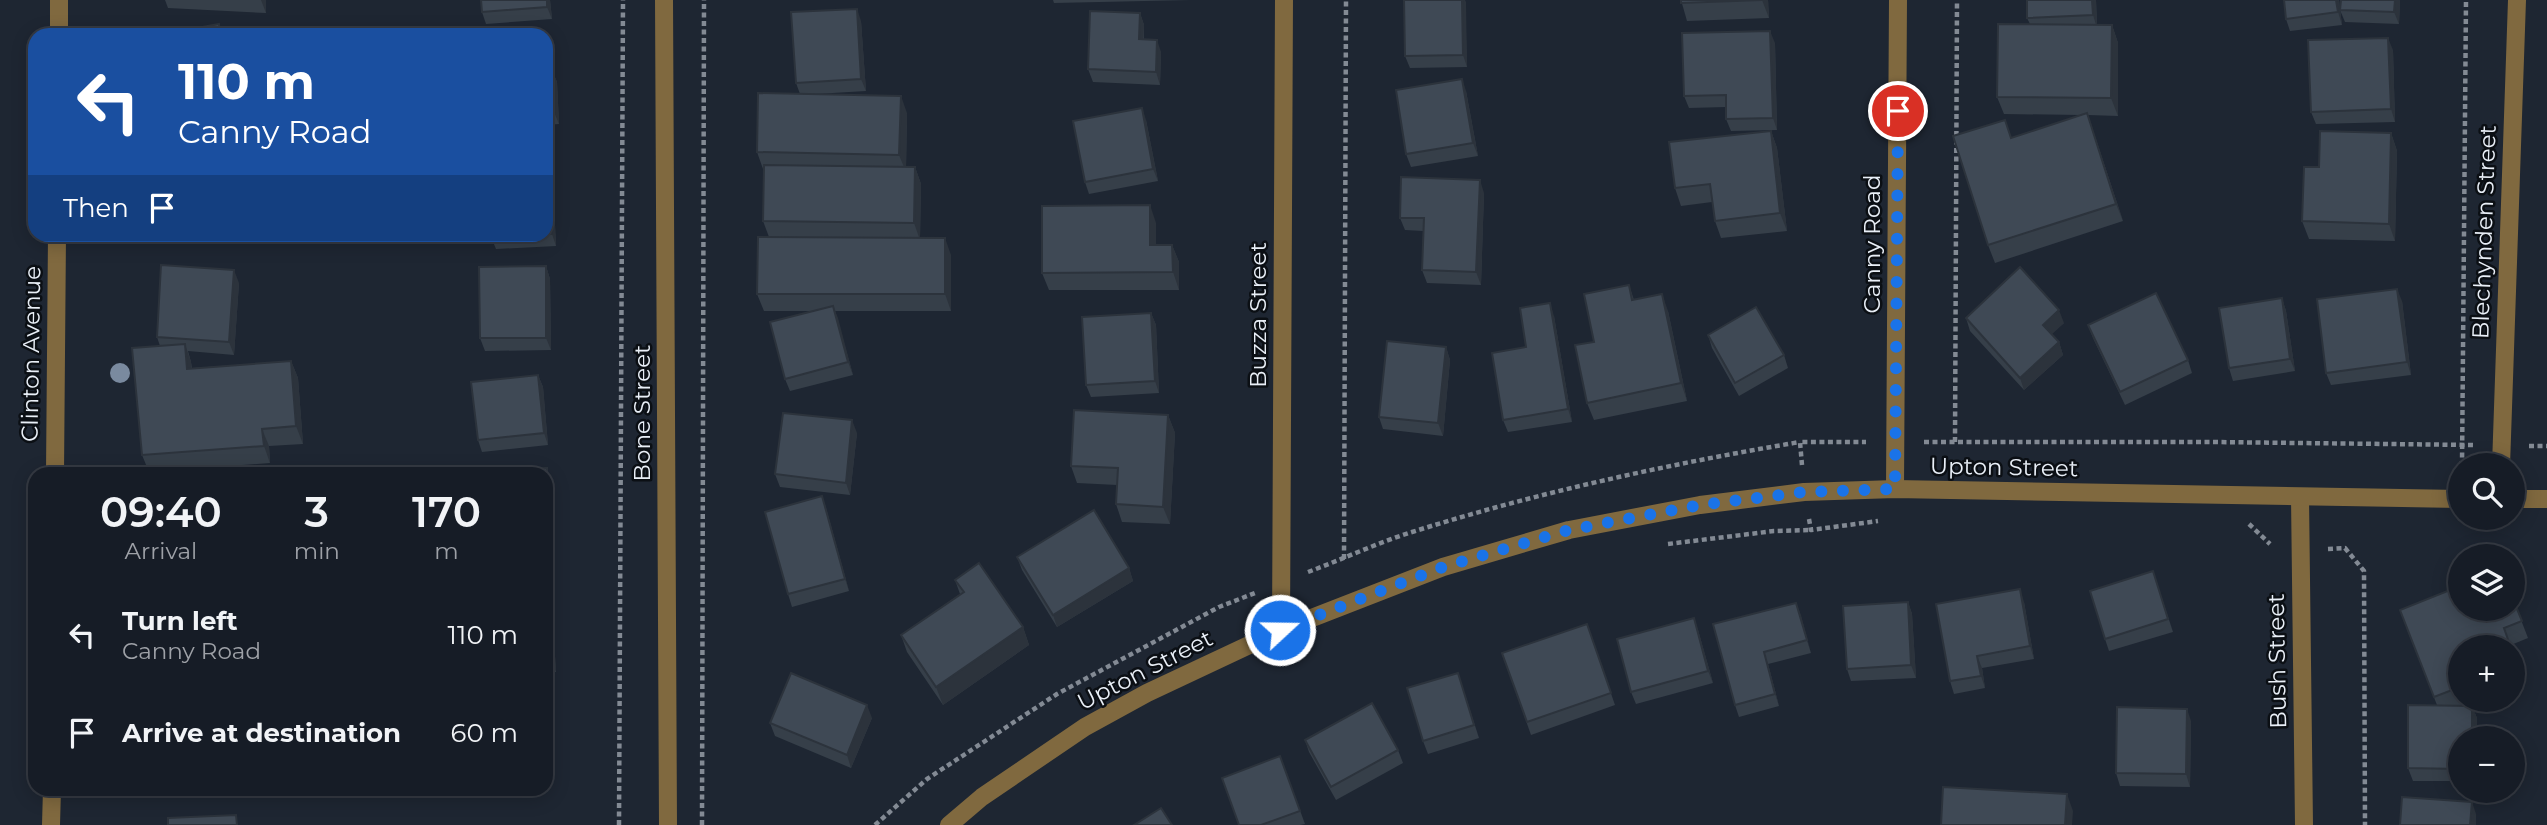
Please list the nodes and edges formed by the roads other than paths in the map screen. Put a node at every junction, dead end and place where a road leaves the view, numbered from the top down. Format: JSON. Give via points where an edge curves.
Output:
{"nodes":[{"id":1,"x":59,"y":0,"type":"edge"},
{"id":2,"x":664,"y":0,"type":"edge"},
{"id":3,"x":1284,"y":0,"type":"edge"},
{"id":4,"x":1898,"y":0,"type":"edge"},
{"id":5,"x":2517,"y":0,"type":"edge"},
{"id":6,"x":59,"y":28,"type":"edge"},
{"id":7,"x":57,"y":242,"type":"edge"},
{"id":8,"x":2501,"y":453,"type":"edge"},
{"id":9,"x":55,"y":467,"type":"edge"},
{"id":10,"x":1895,"y":489,"type":"junction"},
{"id":11,"x":2300,"y":497,"type":"junction"},
{"id":12,"x":2448,"y":499,"type":"edge"},
{"id":13,"x":2525,"y":499,"type":"edge"},
{"id":14,"x":2547,"y":499,"type":"edge"},
{"id":15,"x":1280,"y":630,"type":"junction"},
{"id":16,"x":51,"y":796,"type":"edge"},
{"id":17,"x":51,"y":825,"type":"edge"},
{"id":18,"x":668,"y":825,"type":"edge"},
{"id":19,"x":949,"y":825,"type":"edge"},
{"id":20,"x":2304,"y":825,"type":"edge"}],
"edges":[{"from":1,"to":6,"type":"street"},
{"from":2,"to":18,"type":"street","name":"Bone Street"},
{"from":3,"to":15,"type":"street","name":"Buzza Street"},
{"from":4,"to":10,"type":"street","name":"Canny Road"},
{"from":5,"to":8,"type":"street","name":"Blechynden Street"},
{"from":7,"to":9,"type":"street","name":"Clinton Avenue"},
{"from":10,"to":11,"type":"street","name":"Upton Street"},
{"from":10,"to":15,"type":"street","name":"Upton Street","via":[[1804,492],[1700,505],[1569,530],[1443,567]]},
{"from":11,"to":12,"type":"street","name":"Upton Street"},
{"from":11,"to":20,"type":"street","name":"Bush Street"},
{"from":13,"to":14,"type":"street"},
{"from":15,"to":19,"type":"street","name":"Upton Street","via":[[1085,727]]},
{"from":16,"to":17,"type":"street"}]}
